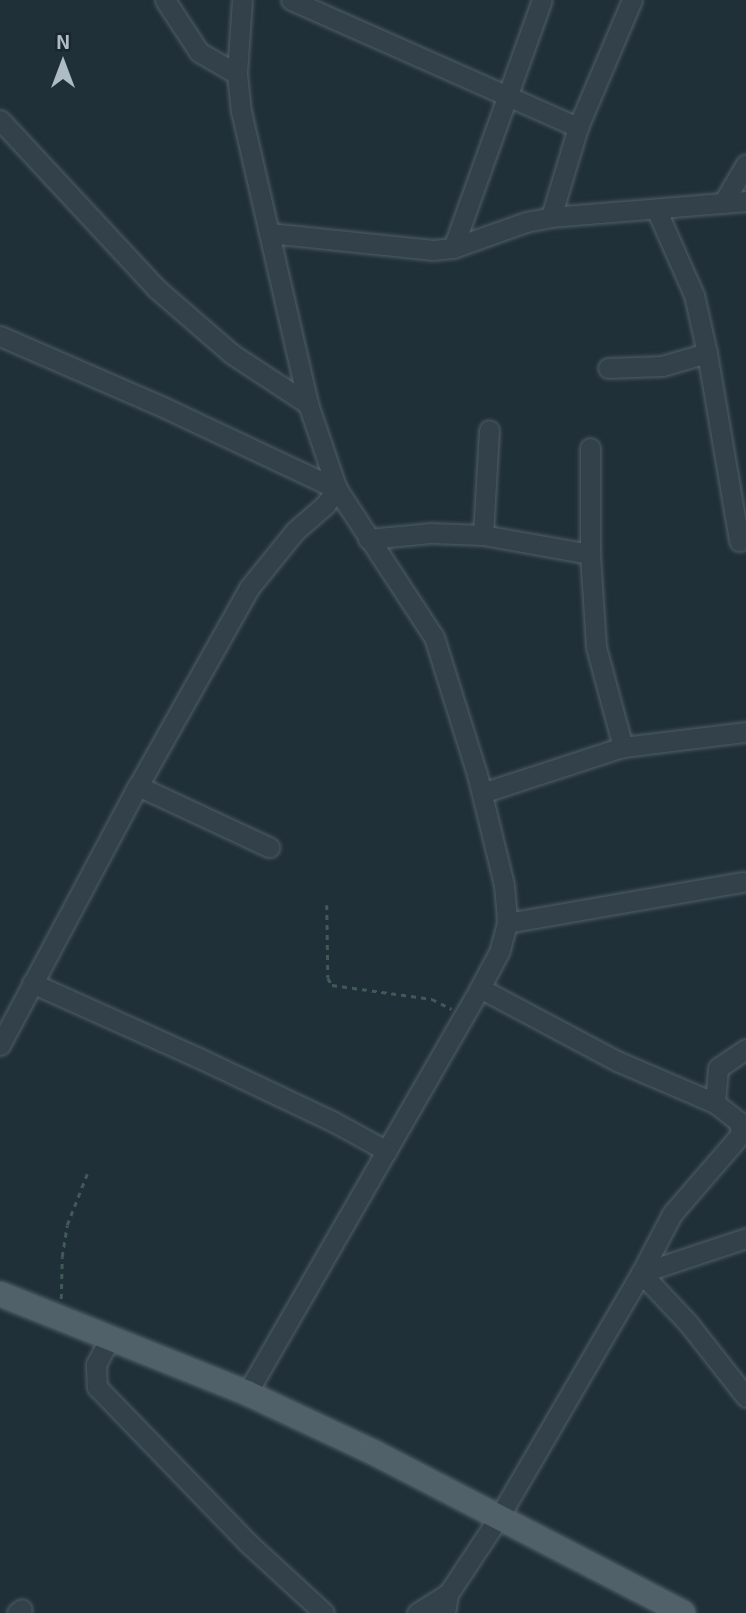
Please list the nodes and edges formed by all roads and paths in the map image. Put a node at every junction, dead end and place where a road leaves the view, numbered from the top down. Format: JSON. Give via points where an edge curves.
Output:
{"nodes":[{"id":1,"x":165,"y":0,"type":"edge"},
{"id":2,"x":242,"y":0,"type":"edge"},
{"id":3,"x":291,"y":0,"type":"edge"},
{"id":4,"x":542,"y":0,"type":"edge"},
{"id":5,"x":632,"y":0,"type":"edge"},
{"id":6,"x":237,"y":74,"type":"junction"},
{"id":7,"x":506,"y":97,"type":"junction"},
{"id":8,"x":0,"y":121,"type":"edge"},
{"id":9,"x":578,"y":127,"type":"junction"},
{"id":10,"x":746,"y":164,"type":"edge"},
{"id":11,"x":739,"y":206,"type":"edge"},
{"id":12,"x":656,"y":209,"type":"junction"},
{"id":13,"x":551,"y":217,"type":"junction"},
{"id":14,"x":269,"y":233,"type":"junction"},
{"id":15,"x":453,"y":248,"type":"junction"},
{"id":16,"x":0,"y":336,"type":"edge"},
{"id":17,"x":707,"y":354,"type":"junction"},
{"id":18,"x":608,"y":368,"type":"dead end"},
{"id":19,"x":308,"y":404,"type":"junction"},
{"id":20,"x":489,"y":430,"type":"dead end"},
{"id":21,"x":590,"y":448,"type":"dead end"},
{"id":22,"x":337,"y":489,"type":"junction"},
{"id":23,"x":482,"y":535,"type":"junction"},
{"id":24,"x":368,"y":539,"type":"junction"},
{"id":25,"x":739,"y":541,"type":"dead end"},
{"id":26,"x":590,"y":554,"type":"junction"},
{"id":27,"x":746,"y":732,"type":"edge"},
{"id":28,"x":623,"y":747,"type":"junction"},
{"id":29,"x":138,"y":786,"type":"junction"},
{"id":30,"x":482,"y":793,"type":"junction"},
{"id":31,"x":269,"y":847,"type":"dead end"},
{"id":32,"x":743,"y":882,"type":"dead end"},
{"id":33,"x":327,"y":905,"type":"dead end"},
{"id":34,"x":507,"y":923,"type":"junction"},
{"id":35,"x":32,"y":983,"type":"junction"},
{"id":36,"x":480,"y":988,"type":"junction"},
{"id":37,"x":464,"y":1016,"type":"junction"},
{"id":38,"x":0,"y":1045,"type":"edge"},
{"id":39,"x":746,"y":1049,"type":"edge"},
{"id":40,"x":715,"y":1103,"type":"junction"},
{"id":41,"x":387,"y":1151,"type":"junction"},
{"id":42,"x":88,"y":1174,"type":"dead end"},
{"id":43,"x":746,"y":1238,"type":"edge"},
{"id":44,"x":641,"y":1273,"type":"junction"},
{"id":45,"x":0,"y":1294,"type":"edge"},
{"id":46,"x":61,"y":1317,"type":"junction"},
{"id":47,"x":110,"y":1338,"type":"junction"},
{"id":48,"x":247,"y":1393,"type":"junction"},
{"id":49,"x":746,"y":1397,"type":"edge"},
{"id":50,"x":499,"y":1517,"type":"junction"},
{"id":51,"x":447,"y":1604,"type":"edge"},
{"id":52,"x":680,"y":1612,"type":"edge"},
{"id":53,"x":324,"y":1613,"type":"edge"},
{"id":54,"x":417,"y":1613,"type":"edge"}],
"edges":[{"from":1,"to":6,"type":"street","via":[[199,52]]},
{"from":2,"to":6,"type":"street"},
{"from":3,"to":7,"type":"street"},
{"from":4,"to":7,"type":"street"},
{"from":5,"to":9,"type":"street"},
{"from":6,"to":14,"type":"street"},
{"from":7,"to":9,"type":"street"},
{"from":7,"to":15,"type":"street"},
{"from":8,"to":19,"type":"street","via":[[157,289],[232,354]]},
{"from":9,"to":13,"type":"street"},
{"from":10,"to":11,"type":"street"},
{"from":11,"to":12,"type":"street"},
{"from":12,"to":13,"type":"street"},
{"from":12,"to":17,"type":"street","via":[[694,295]]},
{"from":13,"to":15,"type":"street"},
{"from":14,"to":15,"type":"street","via":[[433,250]]},
{"from":14,"to":19,"type":"street"},
{"from":16,"to":22,"type":"street"},
{"from":17,"to":18,"type":"street","via":[[662,366]]},
{"from":17,"to":25,"type":"street"},
{"from":19,"to":22,"type":"street"},
{"from":20,"to":23,"type":"street"},
{"from":21,"to":26,"type":"street"},
{"from":22,"to":24,"type":"street"},
{"from":22,"to":29,"type":"street","via":[[249,588]]},
{"from":23,"to":24,"type":"street","via":[[431,533]]},
{"from":23,"to":26,"type":"street"},
{"from":24,"to":30,"type":"street","via":[[434,637]]},
{"from":26,"to":28,"type":"street","via":[[596,647]]},
{"from":27,"to":28,"type":"street"},
{"from":28,"to":30,"type":"street"},
{"from":29,"to":31,"type":"street"},
{"from":29,"to":35,"type":"street"},
{"from":30,"to":34,"type":"street","via":[[505,885]]},
{"from":32,"to":34,"type":"street"},
{"from":33,"to":37,"type":"path","via":[[328,978],[332,985],[432,999]]},
{"from":34,"to":36,"type":"street","via":[[500,950]]},
{"from":35,"to":38,"type":"street"},
{"from":35,"to":41,"type":"street","via":[[210,1063]]},
{"from":36,"to":37,"type":"street"},
{"from":36,"to":40,"type":"street","via":[[617,1061]]},
{"from":37,"to":41,"type":"street"},
{"from":39,"to":40,"type":"street","via":[[718,1068]]},
{"from":40,"to":44,"type":"street","via":[[739,1122],[741,1134],[672,1214]]},
{"from":41,"to":48,"type":"street"},
{"from":42,"to":46,"type":"path","via":[[67,1226]]},
{"from":43,"to":44,"type":"street"},
{"from":44,"to":49,"type":"street","via":[[688,1323]]},
{"from":44,"to":50,"type":"street"},
{"from":45,"to":46,"type":"main road"},
{"from":46,"to":47,"type":"main road"},
{"from":47,"to":48,"type":"main road"},
{"from":47,"to":53,"type":"street","via":[[96,1364],[97,1387],[248,1543]]},
{"from":48,"to":50,"type":"main road"},
{"from":50,"to":51,"type":"street"},
{"from":50,"to":52,"type":"main road"},
{"from":51,"to":54,"type":"street"}]}
